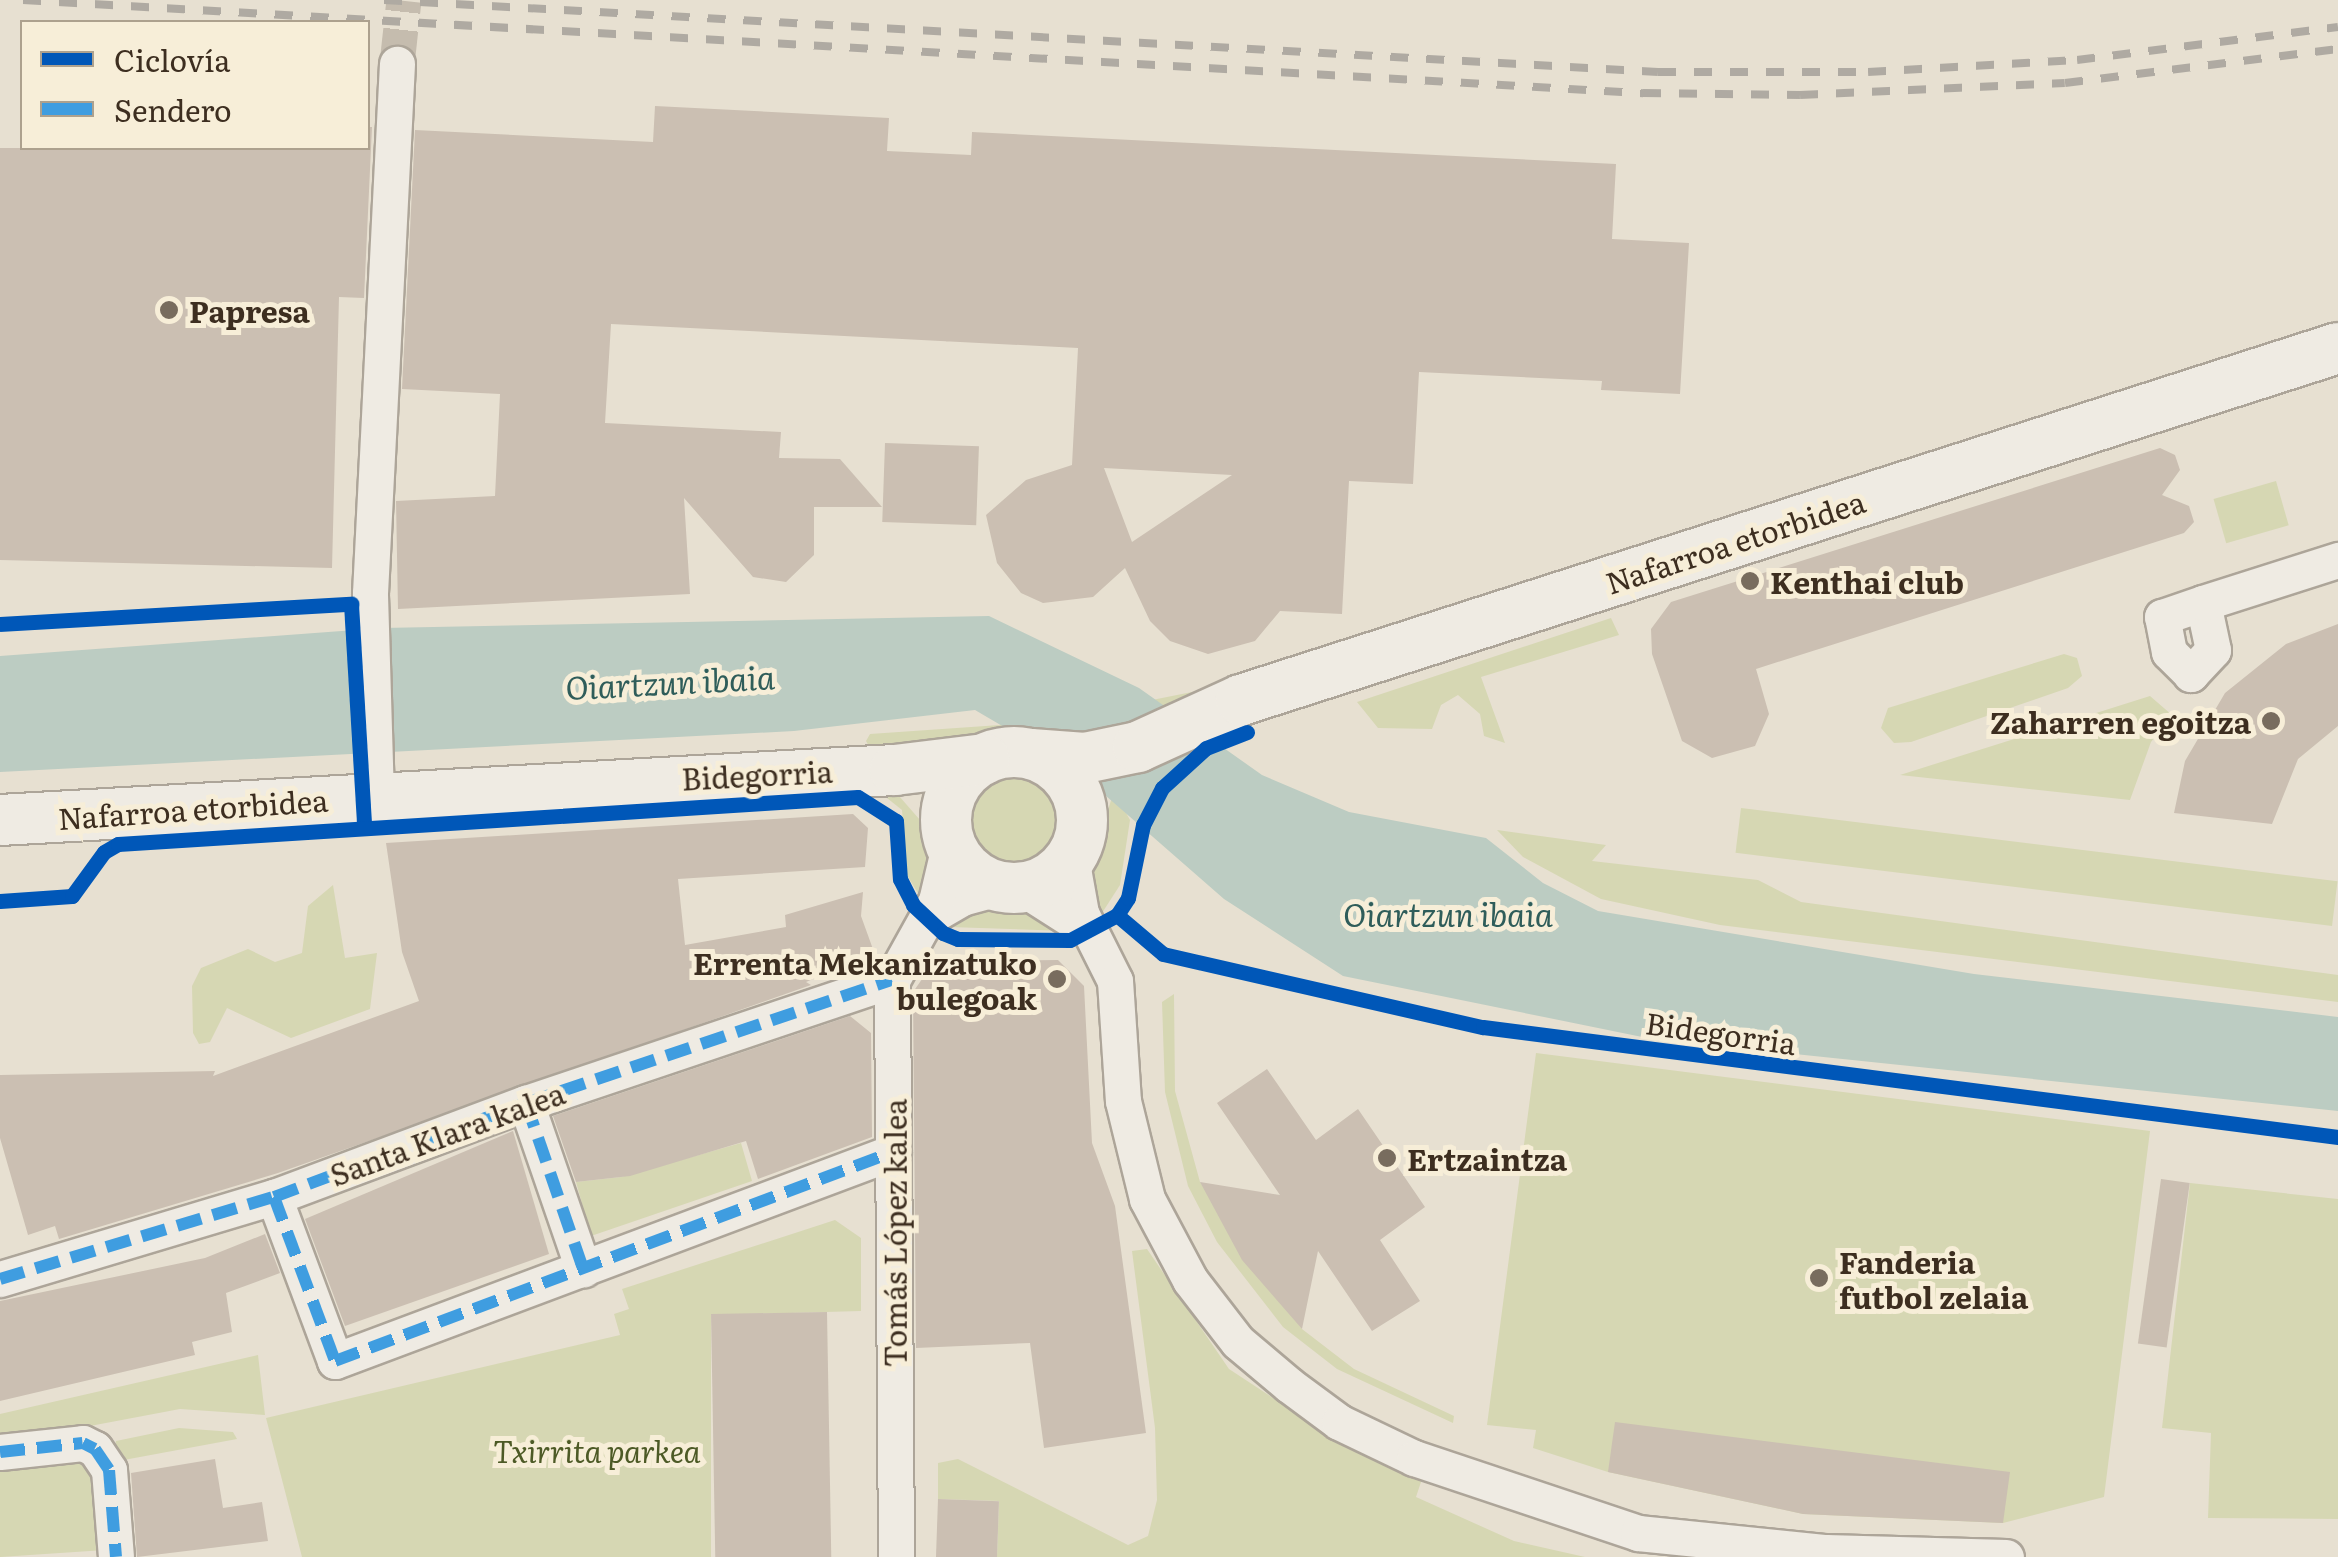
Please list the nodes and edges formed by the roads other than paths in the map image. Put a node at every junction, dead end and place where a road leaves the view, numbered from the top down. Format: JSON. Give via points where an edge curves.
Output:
{"nodes":[{"id":1,"x":397,"y":64,"type":"tunnel mouth"},
{"id":2,"x":2338,"y":348,"type":"edge"},
{"id":3,"x":2338,"y":560,"type":"edge"},
{"id":4,"x":2203,"y":603,"type":"dead end"},
{"id":5,"x":1138,"y":747,"type":"junction"},
{"id":6,"x":1008,"y":756,"type":"junction"},
{"id":7,"x":865,"y":770,"type":"junction"},
{"id":8,"x":375,"y":779,"type":"junction"},
{"id":9,"x":0,"y":820,"type":"edge"},
{"id":10,"x":948,"y":828,"type":"junction"},
{"id":11,"x":1077,"y":838,"type":"junction"},
{"id":12,"x":1012,"y":888,"type":"junction"},
{"id":13,"x":926,"y":919,"type":"junction"},
{"id":14,"x":1088,"y":931,"type":"junction"},
{"id":15,"x":892,"y":980,"type":"junction"},
{"id":16,"x":526,"y":1103,"type":"junction"},
{"id":17,"x":894,"y":1152,"type":"junction"},
{"id":18,"x":274,"y":1197,"type":"junction"},
{"id":19,"x":583,"y":1269,"type":"junction"},
{"id":20,"x":12,"y":1275,"type":"edge"},
{"id":21,"x":0,"y":1452,"type":"edge"},
{"id":22,"x":116,"y":1557,"type":"edge"},
{"id":23,"x":896,"y":1557,"type":"edge"},
{"id":24,"x":2006,"y":1557,"type":"edge"}],
"edges":[{"from":1,"to":8,"type":"street","via":[[369,620]]},
{"from":2,"to":5,"type":"main road","name":"Nafarroa etorbidea","via":[[1241,700]]},
{"from":3,"to":4,"type":"street"},
{"from":5,"to":6,"type":"main road","name":"Nafarroa etorbidea","via":[[1086,758]]},
{"from":5,"to":11,"type":"main road","name":"Nafarroa etorbidea"},
{"from":6,"to":7,"type":"main road","name":"Nafarroa etorbidea"},
{"from":6,"to":10,"type":"main road","via":[[954,788]]},
{"from":6,"to":11,"type":"main road","via":[[1073,785]]},
{"from":7,"to":8,"type":"main road","name":"Nafarroa etorbidea"},
{"from":7,"to":10,"type":"main road","name":"Nafarroa etorbidea","via":[[908,787]]},
{"from":8,"to":9,"type":"main road","name":"Nafarroa etorbidea"},
{"from":10,"to":12,"type":"main road","via":[[964,867]]},
{"from":10,"to":13,"type":"street","name":"Tomás López kalea","via":[[943,882]]},
{"from":11,"to":12,"type":"main road","via":[[1050,878]]},
{"from":11,"to":14,"type":"street","via":[[1074,894]]},
{"from":12,"to":13,"type":"street","via":[[962,898]]},
{"from":12,"to":14,"type":"street"},
{"from":13,"to":15,"type":"street","name":"Tomás López kalea"},
{"from":14,"to":24,"type":"street","via":[[1114,982],[1123,1101],[1160,1228],[1238,1342],[1338,1422],[1489,1486],[1638,1533],[1826,1552]]},
{"from":15,"to":16,"type":"street","name":"Santa Klara kalea"},
{"from":15,"to":17,"type":"street","name":"Tomás López kalea"},
{"from":16,"to":18,"type":"street","name":"Santa Klara kalea"},
{"from":16,"to":19,"type":"street"},
{"from":17,"to":19,"type":"street"},
{"from":17,"to":23,"type":"street","name":"Tomás López kalea"},
{"from":18,"to":19,"type":"street","via":[[335,1361]]},
{"from":18,"to":20,"type":"street","name":"Santa Klara kalea"},
{"from":21,"to":22,"type":"street","via":[[83,1443],[95,1450],[109,1470]]}]}
